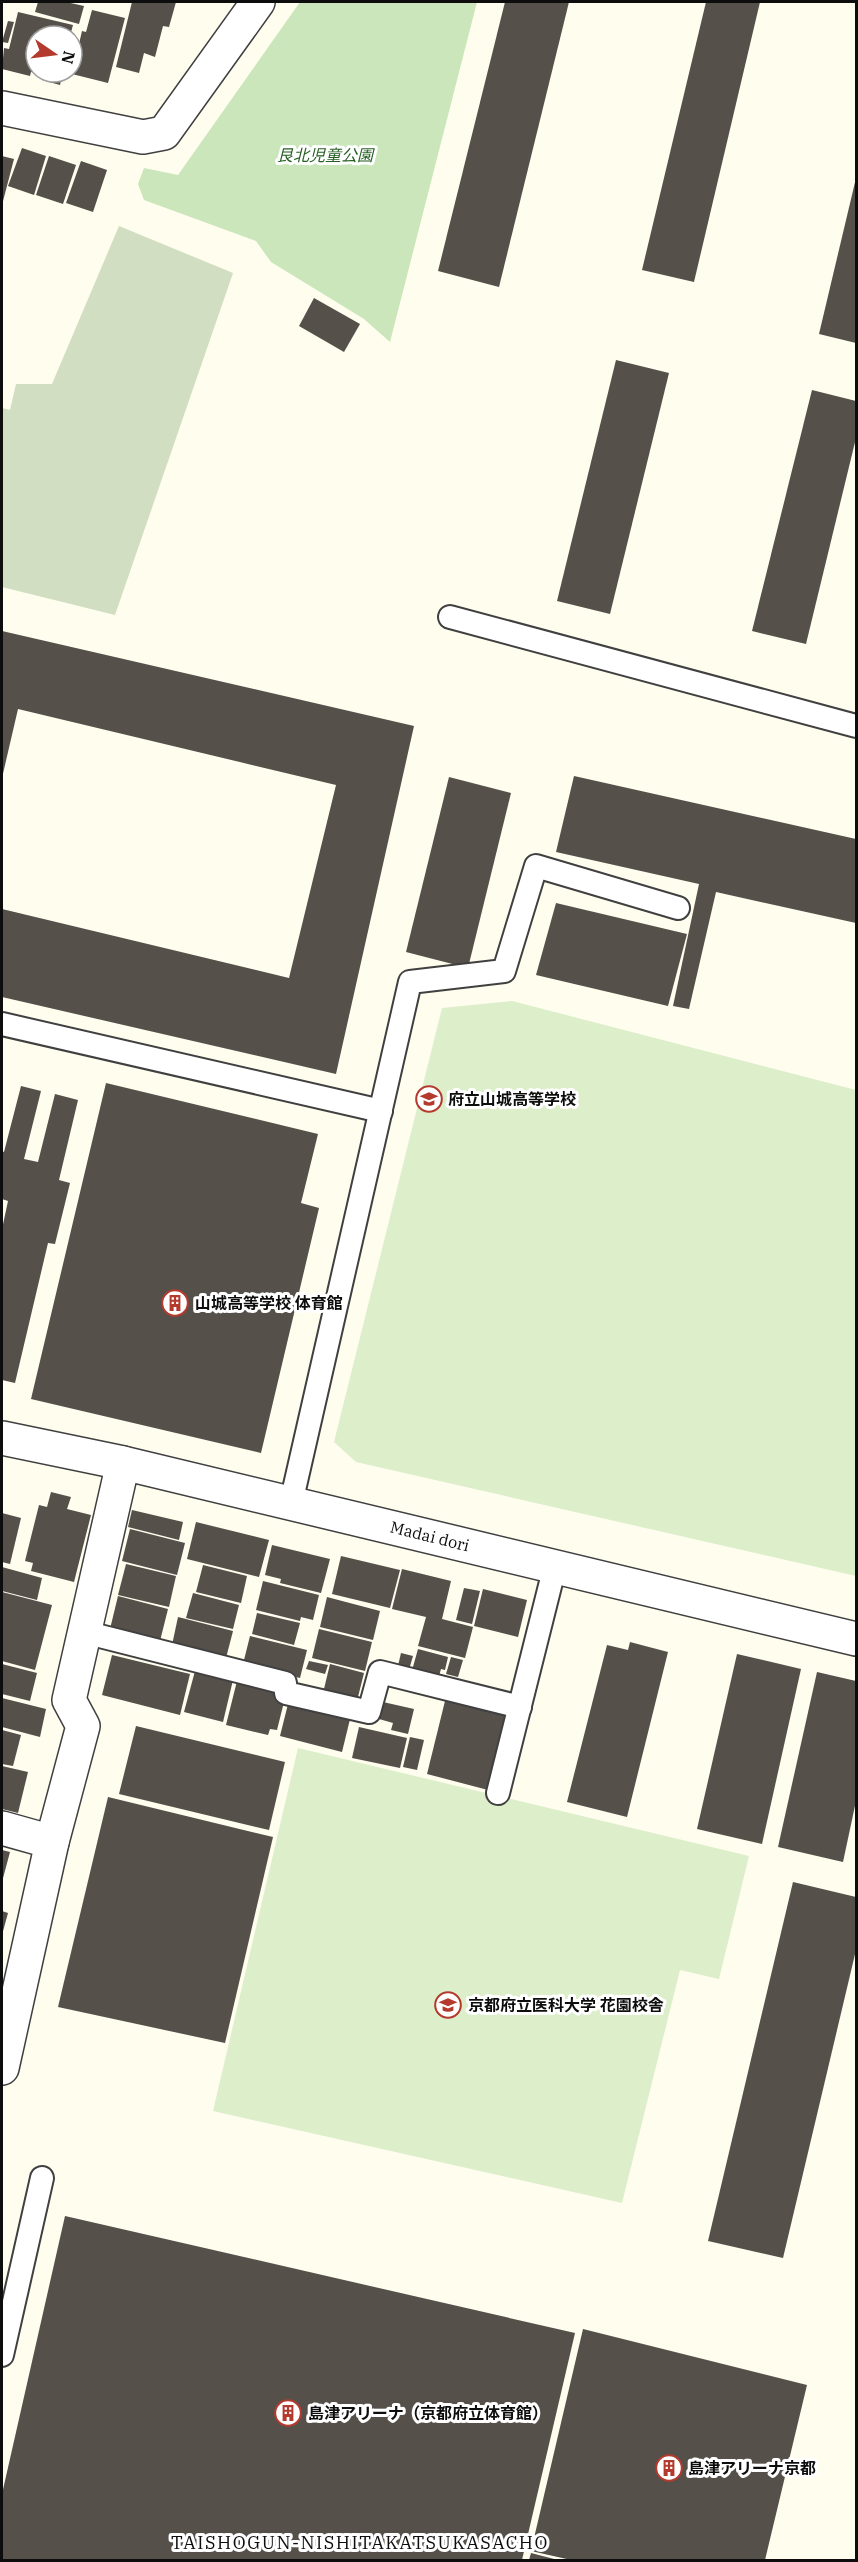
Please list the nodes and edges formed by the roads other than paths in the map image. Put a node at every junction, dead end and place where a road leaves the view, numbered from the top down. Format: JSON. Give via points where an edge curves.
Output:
{"nodes":[{"id":1,"x":258,"y":2,"type":"edge"},
{"id":2,"x":2,"y":108,"type":"edge"},
{"id":3,"x":450,"y":617,"type":"dead end"},
{"id":4,"x":856,"y":726,"type":"edge"},
{"id":5,"x":678,"y":908,"type":"dead end"},
{"id":6,"x":2,"y":1024,"type":"edge"},
{"id":7,"x":381,"y":1111,"type":"junction"},
{"id":8,"x":2,"y":1438,"type":"edge"},
{"id":9,"x":123,"y":1463,"type":"junction"},
{"id":10,"x":291,"y":1503,"type":"junction"},
{"id":11,"x":555,"y":1566,"type":"junction"},
{"id":12,"x":84,"y":1632,"type":"junction"},
{"id":13,"x":856,"y":1639,"type":"edge"},
{"id":14,"x":520,"y":1707,"type":"junction"},
{"id":15,"x":498,"y":1793,"type":"dead end"},
{"id":16,"x":2,"y":1828,"type":"edge"},
{"id":17,"x":52,"y":1842,"type":"junction"},
{"id":18,"x":11,"y":1984,"type":"edge"},
{"id":19,"x":2,"y":2068,"type":"edge"},
{"id":20,"x":42,"y":2178,"type":"dead end"},
{"id":21,"x":2,"y":2355,"type":"edge"}],
"edges":[{"from":1,"to":2,"type":"street","via":[[164,133],[143,137]]},
{"from":3,"to":4,"type":"lane"},
{"from":5,"to":7,"type":"lane","via":[[536,866],[504,971],[410,982]]},
{"from":6,"to":7,"type":"lane"},
{"from":7,"to":10,"type":"lane"},
{"from":8,"to":9,"type":"street","name":"Madai dori"},
{"from":9,"to":10,"type":"street","name":"Madai dori"},
{"from":9,"to":12,"type":"street"},
{"from":10,"to":11,"type":"street","name":"Madai dori"},
{"from":11,"to":13,"type":"street","name":"Madai dori"},
{"from":11,"to":14,"type":"lane"},
{"from":12,"to":14,"type":"lane","via":[[285,1683],[286,1693],[369,1712],[380,1672]]},
{"from":12,"to":17,"type":"street","via":[[69,1700],[83,1726]]},
{"from":14,"to":15,"type":"lane"},
{"from":16,"to":17,"type":"street"},
{"from":17,"to":18,"type":"street"},
{"from":18,"to":19,"type":"street"},
{"from":20,"to":21,"type":"lane"}]}
